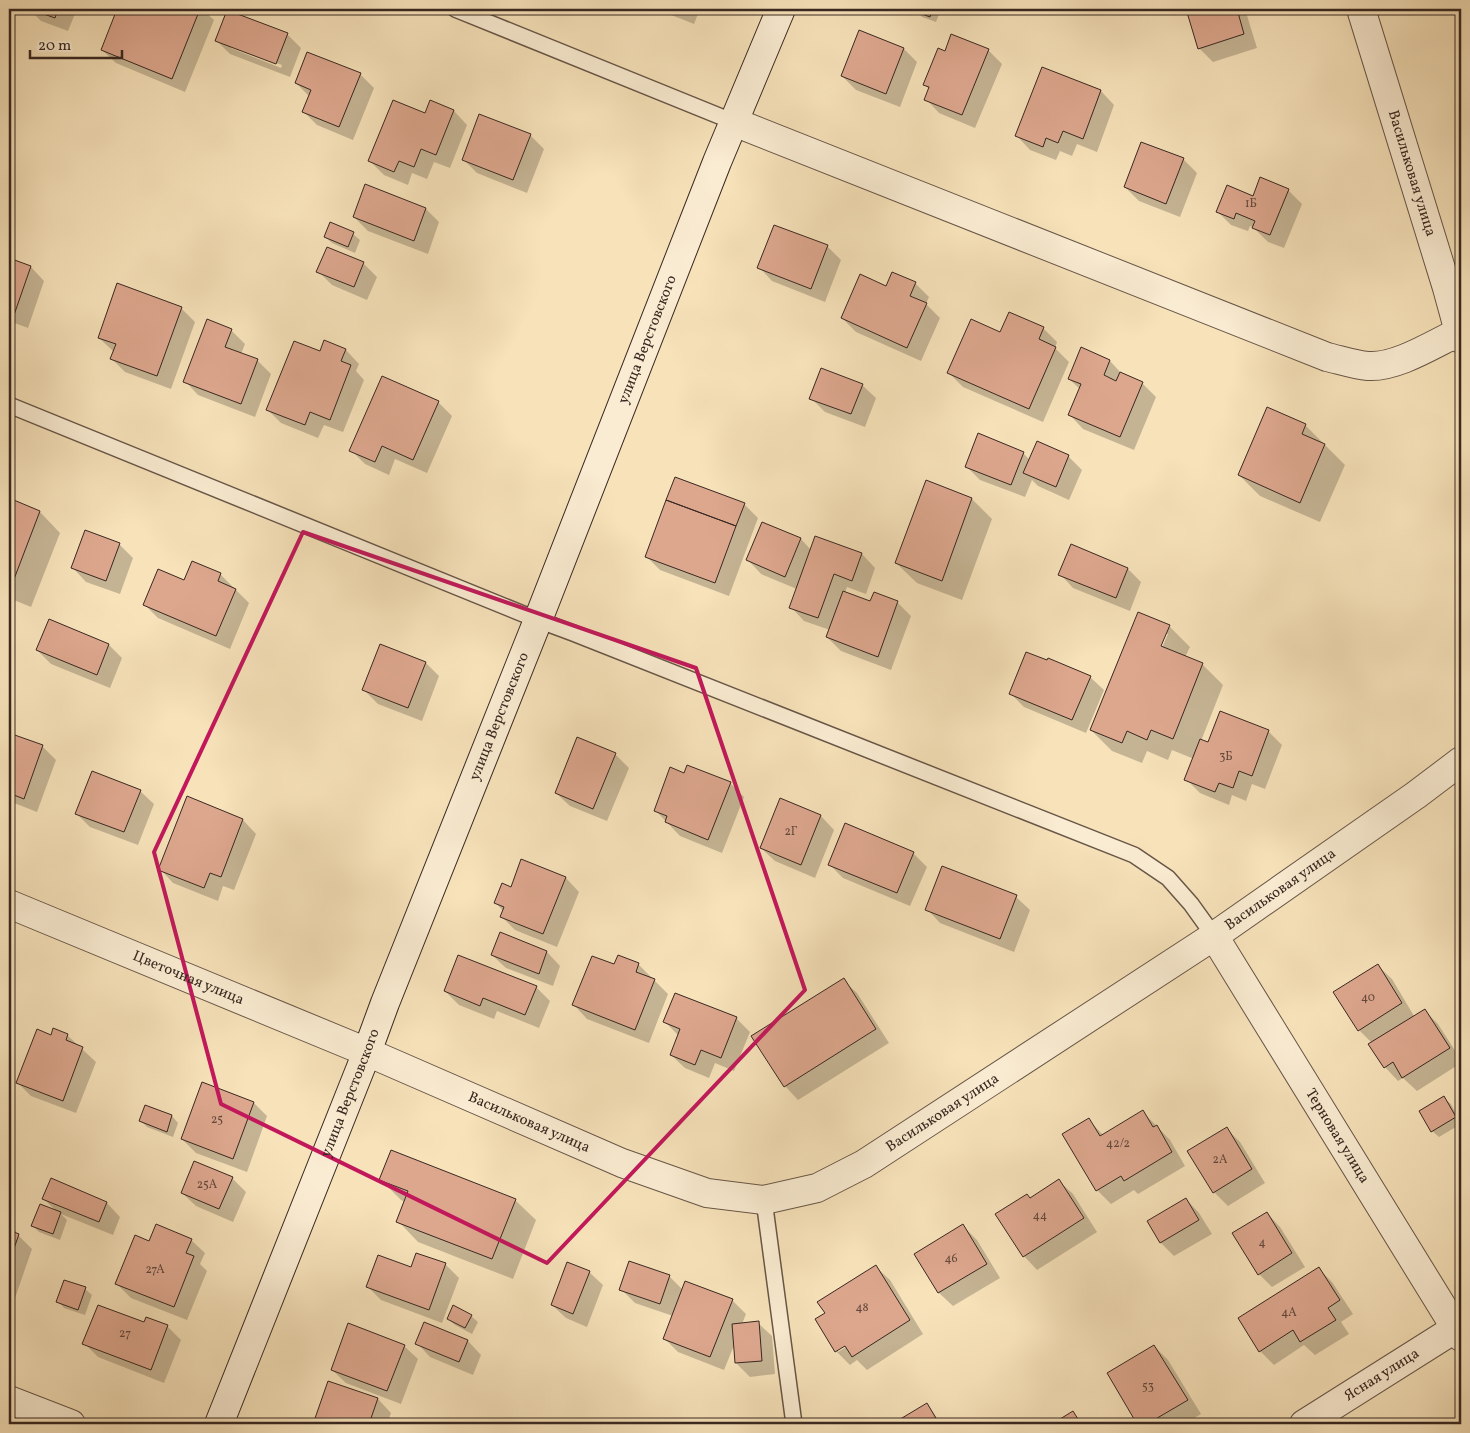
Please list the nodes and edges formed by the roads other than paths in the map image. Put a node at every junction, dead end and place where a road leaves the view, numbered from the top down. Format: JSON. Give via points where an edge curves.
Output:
{"nodes":[{"id":1,"x":455,"y":9,"type":"edge"},
{"id":2,"x":781,"y":9,"type":"edge"},
{"id":3,"x":1361,"y":9,"type":"edge"},
{"id":4,"x":734,"y":122,"type":"junction"},
{"id":5,"x":1461,"y":334,"type":"edge"},
{"id":6,"x":9,"y":406,"type":"edge"},
{"id":7,"x":538,"y":620,"type":"junction"},
{"id":8,"x":1461,"y":761,"type":"edge"},
{"id":9,"x":9,"y":904,"type":"edge"},
{"id":10,"x":1214,"y":936,"type":"junction"},
{"id":11,"x":367,"y":1052,"type":"junction"},
{"id":12,"x":764,"y":1200,"type":"junction"},
{"id":13,"x":1459,"y":1330,"type":"edge"},
{"id":14,"x":9,"y":1400,"type":"edge"},
{"id":15,"x":72,"y":1424,"type":"edge"},
{"id":16,"x":219,"y":1424,"type":"edge"},
{"id":17,"x":794,"y":1424,"type":"edge"},
{"id":18,"x":1304,"y":1424,"type":"edge"}],
"edges":[{"from":1,"to":4,"type":"lane"},
{"from":2,"to":4,"type":"street","name":"улица Верстовского"},
{"from":3,"to":5,"type":"street","name":"Васильковая улица"},
{"from":4,"to":5,"type":"street","via":[[1327,357],[1368,366],[1386,365]]},
{"from":4,"to":7,"type":"street","name":"улица Верстовского"},
{"from":6,"to":7,"type":"lane"},
{"from":7,"to":10,"type":"lane","via":[[1134,855],[1168,878]]},
{"from":7,"to":11,"type":"street","name":"улица Верстовского"},
{"from":8,"to":10,"type":"street","name":"Васильковая улица"},
{"from":9,"to":11,"type":"street","name":"Цветочная улица"},
{"from":10,"to":12,"type":"street","name":"Васильковая улица","via":[[864,1164],[817,1188]]},
{"from":10,"to":13,"type":"street","name":"Терновая улица"},
{"from":11,"to":12,"type":"street","name":"Васильковая улица","via":[[622,1163],[707,1193]]},
{"from":11,"to":16,"type":"street","name":"улица Верстовского"},
{"from":12,"to":17,"type":"lane"},
{"from":13,"to":18,"type":"street","name":"Ясная улица","via":[[1414,1353]]},
{"from":14,"to":15,"type":"street"}]}
